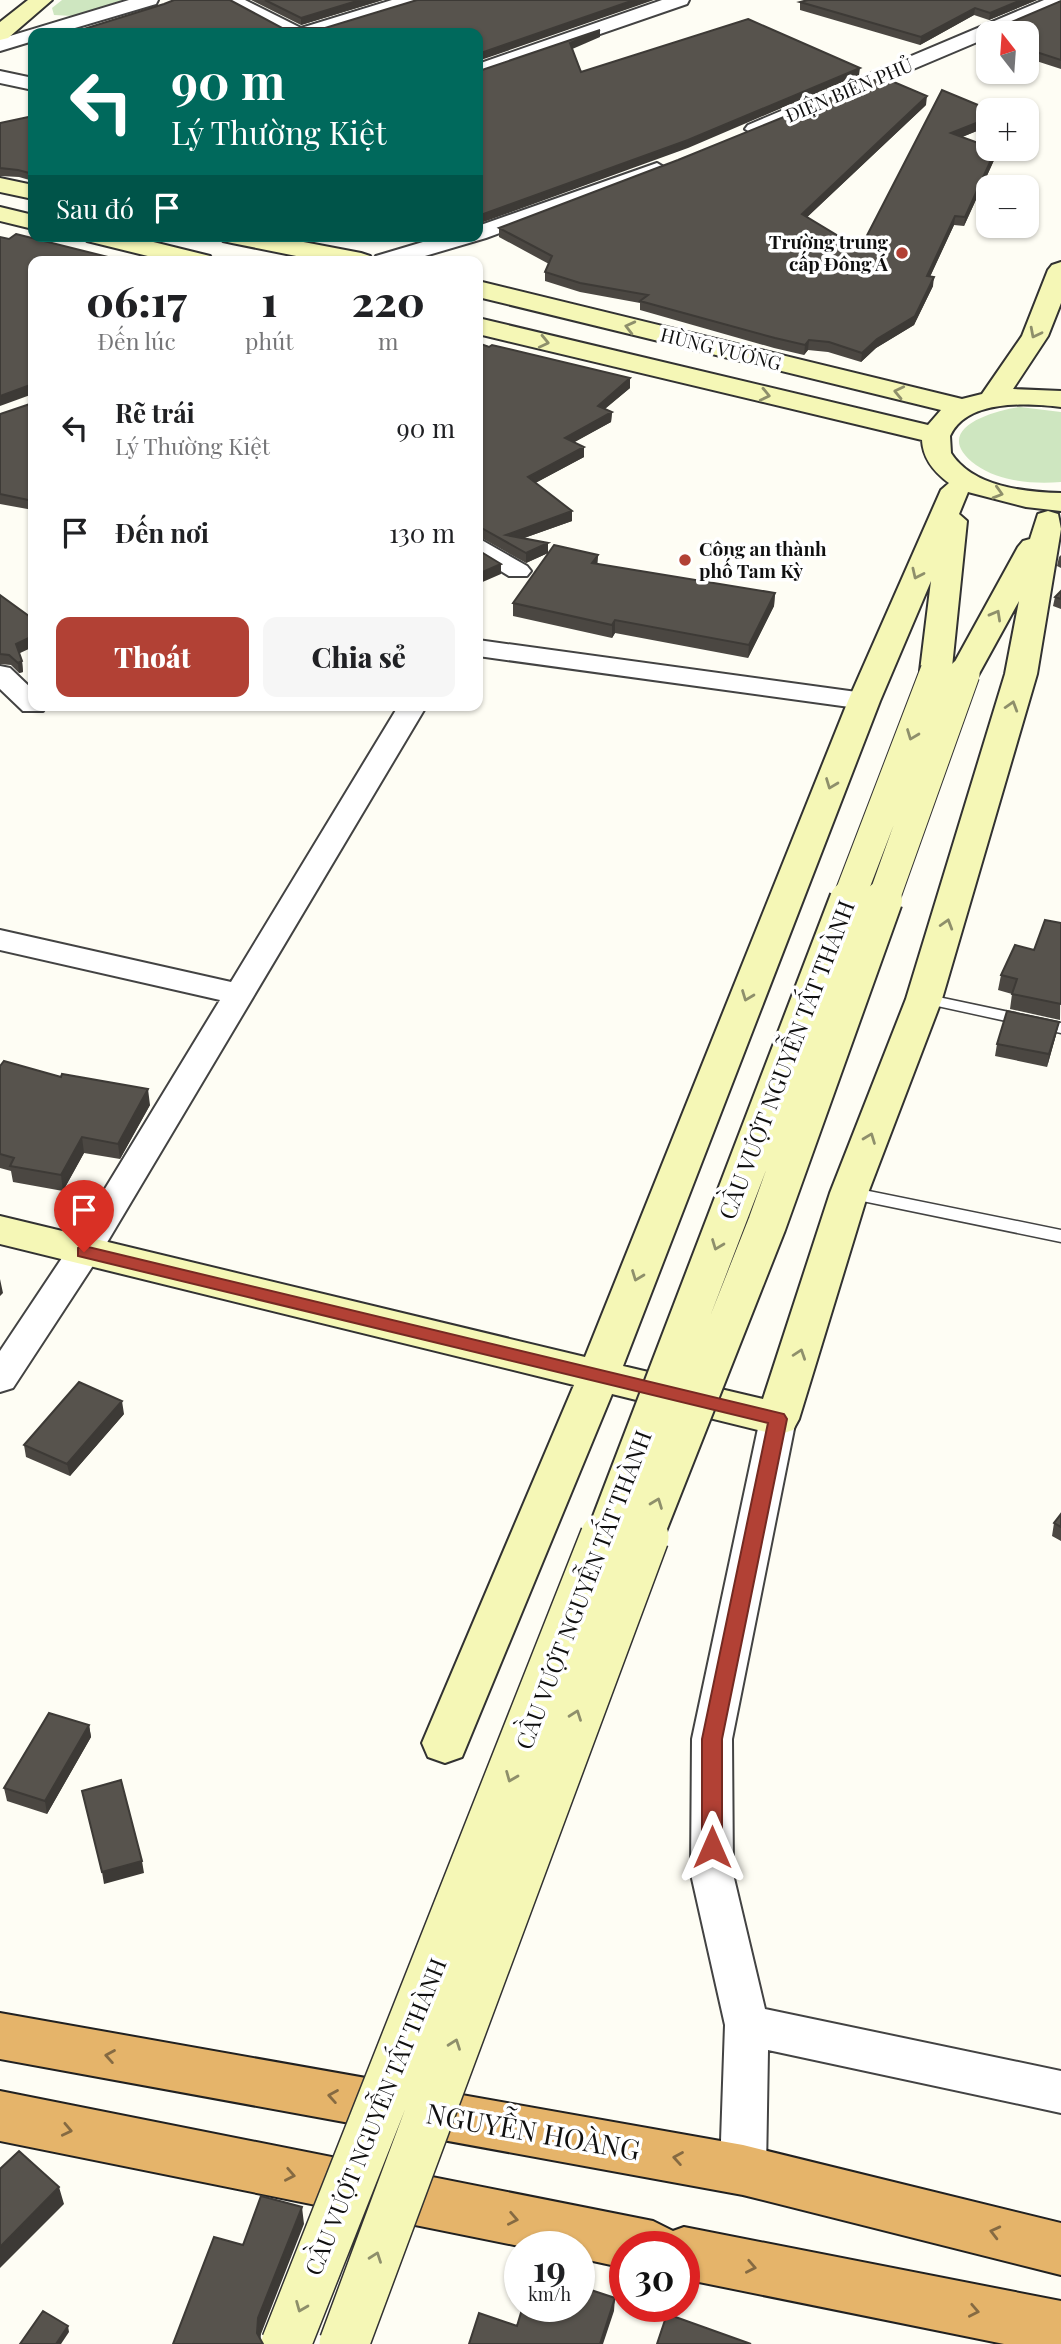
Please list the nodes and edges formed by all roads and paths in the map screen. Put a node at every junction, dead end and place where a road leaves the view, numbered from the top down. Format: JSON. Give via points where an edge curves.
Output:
{"nodes":[{"id":1,"x":41,"y":0,"type":"edge"},
{"id":2,"x":149,"y":0,"type":"edge"},
{"id":3,"x":230,"y":0,"type":"edge"},
{"id":4,"x":411,"y":0,"type":"edge"},
{"id":5,"x":680,"y":0,"type":"edge"},
{"id":6,"x":1060,"y":0,"type":"edge"},
{"id":7,"x":56,"y":28,"type":"edge"},
{"id":8,"x":286,"y":28,"type":"edge"},
{"id":9,"x":322,"y":28,"type":"edge"},
{"id":10,"x":0,"y":33,"type":"edge"},
{"id":11,"x":28,"y":37,"type":"edge"},
{"id":12,"x":0,"y":45,"type":"edge"},
{"id":13,"x":483,"y":68,"type":"edge"},
{"id":14,"x":0,"y":77,"type":"edge"},
{"id":15,"x":28,"y":83,"type":"edge"},
{"id":16,"x":734,"y":138,"type":"edge"},
{"id":17,"x":672,"y":163,"type":"edge"},
{"id":18,"x":0,"y":185,"type":"edge"},
{"id":19,"x":28,"y":191,"type":"edge"},
{"id":20,"x":0,"y":214,"type":"edge"},
{"id":21,"x":28,"y":221,"type":"edge"},
{"id":22,"x":483,"y":231,"type":"edge"},
{"id":23,"x":121,"y":242,"type":"edge"},
{"id":24,"x":263,"y":242,"type":"edge"},
{"id":25,"x":447,"y":242,"type":"edge"},
{"id":26,"x":180,"y":256,"type":"edge"},
{"id":27,"x":335,"y":256,"type":"edge"},
{"id":28,"x":401,"y":256,"type":"edge"},
{"id":29,"x":1061,"y":270,"type":"edge"},
{"id":30,"x":483,"y":290,"type":"edge"},
{"id":31,"x":483,"y":327,"type":"edge"},
{"id":32,"x":1061,"y":399,"type":"edge"},
{"id":33,"x":992,"y":400,"type":"junction"},
{"id":34,"x":965,"y":408,"type":"junction"},
{"id":35,"x":936,"y":435,"type":"junction"},
{"id":36,"x":952,"y":479,"type":"junction"},
{"id":37,"x":1056,"y":508,"type":"edge"},
{"id":38,"x":483,"y":549,"type":"edge"},
{"id":39,"x":518,"y":570,"type":"dead end"},
{"id":40,"x":483,"y":649,"type":"edge"},
{"id":41,"x":950,"y":673,"type":"junction"},
{"id":42,"x":0,"y":674,"type":"edge"},
{"id":43,"x":28,"y":700,"type":"edge"},
{"id":44,"x":864,"y":701,"type":"junction"},
{"id":45,"x":409,"y":711,"type":"edge"},
{"id":46,"x":0,"y":940,"type":"edge"},
{"id":47,"x":240,"y":994,"type":"junction"},
{"id":48,"x":924,"y":999,"type":"junction"},
{"id":49,"x":1061,"y":1028,"type":"edge"},
{"id":50,"x":849,"y":1193,"type":"junction"},
{"id":51,"x":0,"y":1230,"type":"edge"},
{"id":52,"x":1061,"y":1236,"type":"edge"},
{"id":53,"x":84,"y":1252,"type":"junction"},
{"id":54,"x":598,"y":1377,"type":"junction"},
{"id":55,"x":0,"y":1379,"type":"edge"},
{"id":56,"x":778,"y":1419,"type":"junction"},
{"id":57,"x":446,"y":1743,"type":"dead end"},
{"id":58,"x":747,"y":2025,"type":"junction"},
{"id":59,"x":0,"y":2036,"type":"edge"},
{"id":60,"x":1061,"y":2092,"type":"edge"},
{"id":61,"x":0,"y":2116,"type":"edge"},
{"id":62,"x":743,"y":2170,"type":"junction"},
{"id":63,"x":609,"y":2238,"type":"edge"},
{"id":64,"x":1061,"y":2249,"type":"edge"},
{"id":65,"x":700,"y":2256,"type":"edge"},
{"id":66,"x":1061,"y":2328,"type":"edge"},
{"id":67,"x":286,"y":2344,"type":"edge"},
{"id":68,"x":344,"y":2344,"type":"edge"}],
"edges":[{"from":1,"to":10,"type":"main road"},
{"from":2,"to":7,"type":"street"},
{"from":3,"to":8,"type":"street"},
{"from":4,"to":9,"type":"street"},
{"from":5,"to":13,"type":"street"},
{"from":6,"to":16,"type":"street","name":"ĐIỆN BIÊN PHỦ"},
{"from":11,"to":12,"type":"street"},
{"from":14,"to":15,"type":"street"},
{"from":17,"to":22,"type":"street"},
{"from":18,"to":19,"type":"main road"},
{"from":20,"to":21,"type":"main road"},
{"from":23,"to":26,"type":"main road"},
{"from":24,"to":27,"type":"main road"},
{"from":25,"to":28,"type":"street"},
{"from":29,"to":33,"type":"main road","one_way":true,"via":[[1034,336]]},
{"from":34,"to":30,"type":"main road","name":"HÙNG VƯƠNG","one_way":true},
{"from":31,"to":35,"type":"main road","name":"HÙNG VƯƠNG","one_way":true},
{"from":32,"to":33,"type":"main road"},
{"from":33,"to":34,"type":"main road"},
{"from":34,"to":35,"type":"main road","via":[[946,420]]},
{"from":35,"to":36,"type":"main road","via":[[937,452]]},
{"from":36,"to":37,"type":"main road","one_way":true},
{"from":36,"to":41,"type":"main road","name":"CẦU VƯỢT NGUYỄN TẤT THÀNH"},
{"from":36,"to":44,"type":"main road","one_way":true},
{"from":41,"to":37,"type":"main road","name":"CẦU VƯỢT NGUYỄN TẤT THÀNH","one_way":true},
{"from":48,"to":37,"type":"main road","one_way":true,"via":[[1021,674]]},
{"from":38,"to":39,"type":"street"},
{"from":40,"to":44,"type":"street"},
{"from":41,"to":67,"type":"main road","name":"CẦU VƯỢT NGUYỄN TẤT THÀNH","one_way":true,"bridge":true},
{"from":68,"to":41,"type":"main road","name":"CẦU VƯỢT NGUYỄN TẤT THÀNH","one_way":true,"bridge":true,"via":[[614,1615],[767,1224]]},
{"from":42,"to":43,"type":"street"},
{"from":44,"to":54,"type":"main road","one_way":true},
{"from":45,"to":47,"type":"street"},
{"from":46,"to":47,"type":"street"},
{"from":47,"to":53,"type":"street"},
{"from":48,"to":49,"type":"lane"},
{"from":50,"to":48,"type":"main road","one_way":true},
{"from":50,"to":52,"type":"lane"},
{"from":56,"to":50,"type":"main road","one_way":true},
{"from":51,"to":53,"type":"main road"},
{"from":53,"to":54,"type":"main road"},
{"from":53,"to":55,"type":"street"},
{"from":54,"to":56,"type":"main road"},
{"from":54,"to":57,"type":"main road"},
{"from":56,"to":58,"type":"street","via":[[712,1739],[712,1874]]},
{"from":58,"to":60,"type":"street"},
{"from":58,"to":62,"type":"street"},
{"from":62,"to":59,"type":"highway","name":"NGUYỄN HOÀNG","one_way":true},
{"from":61,"to":63,"type":"highway","one_way":true},
{"from":64,"to":62,"type":"highway","name":"NGUYỄN HOÀNG","one_way":true},
{"from":65,"to":66,"type":"highway","one_way":true}]}
